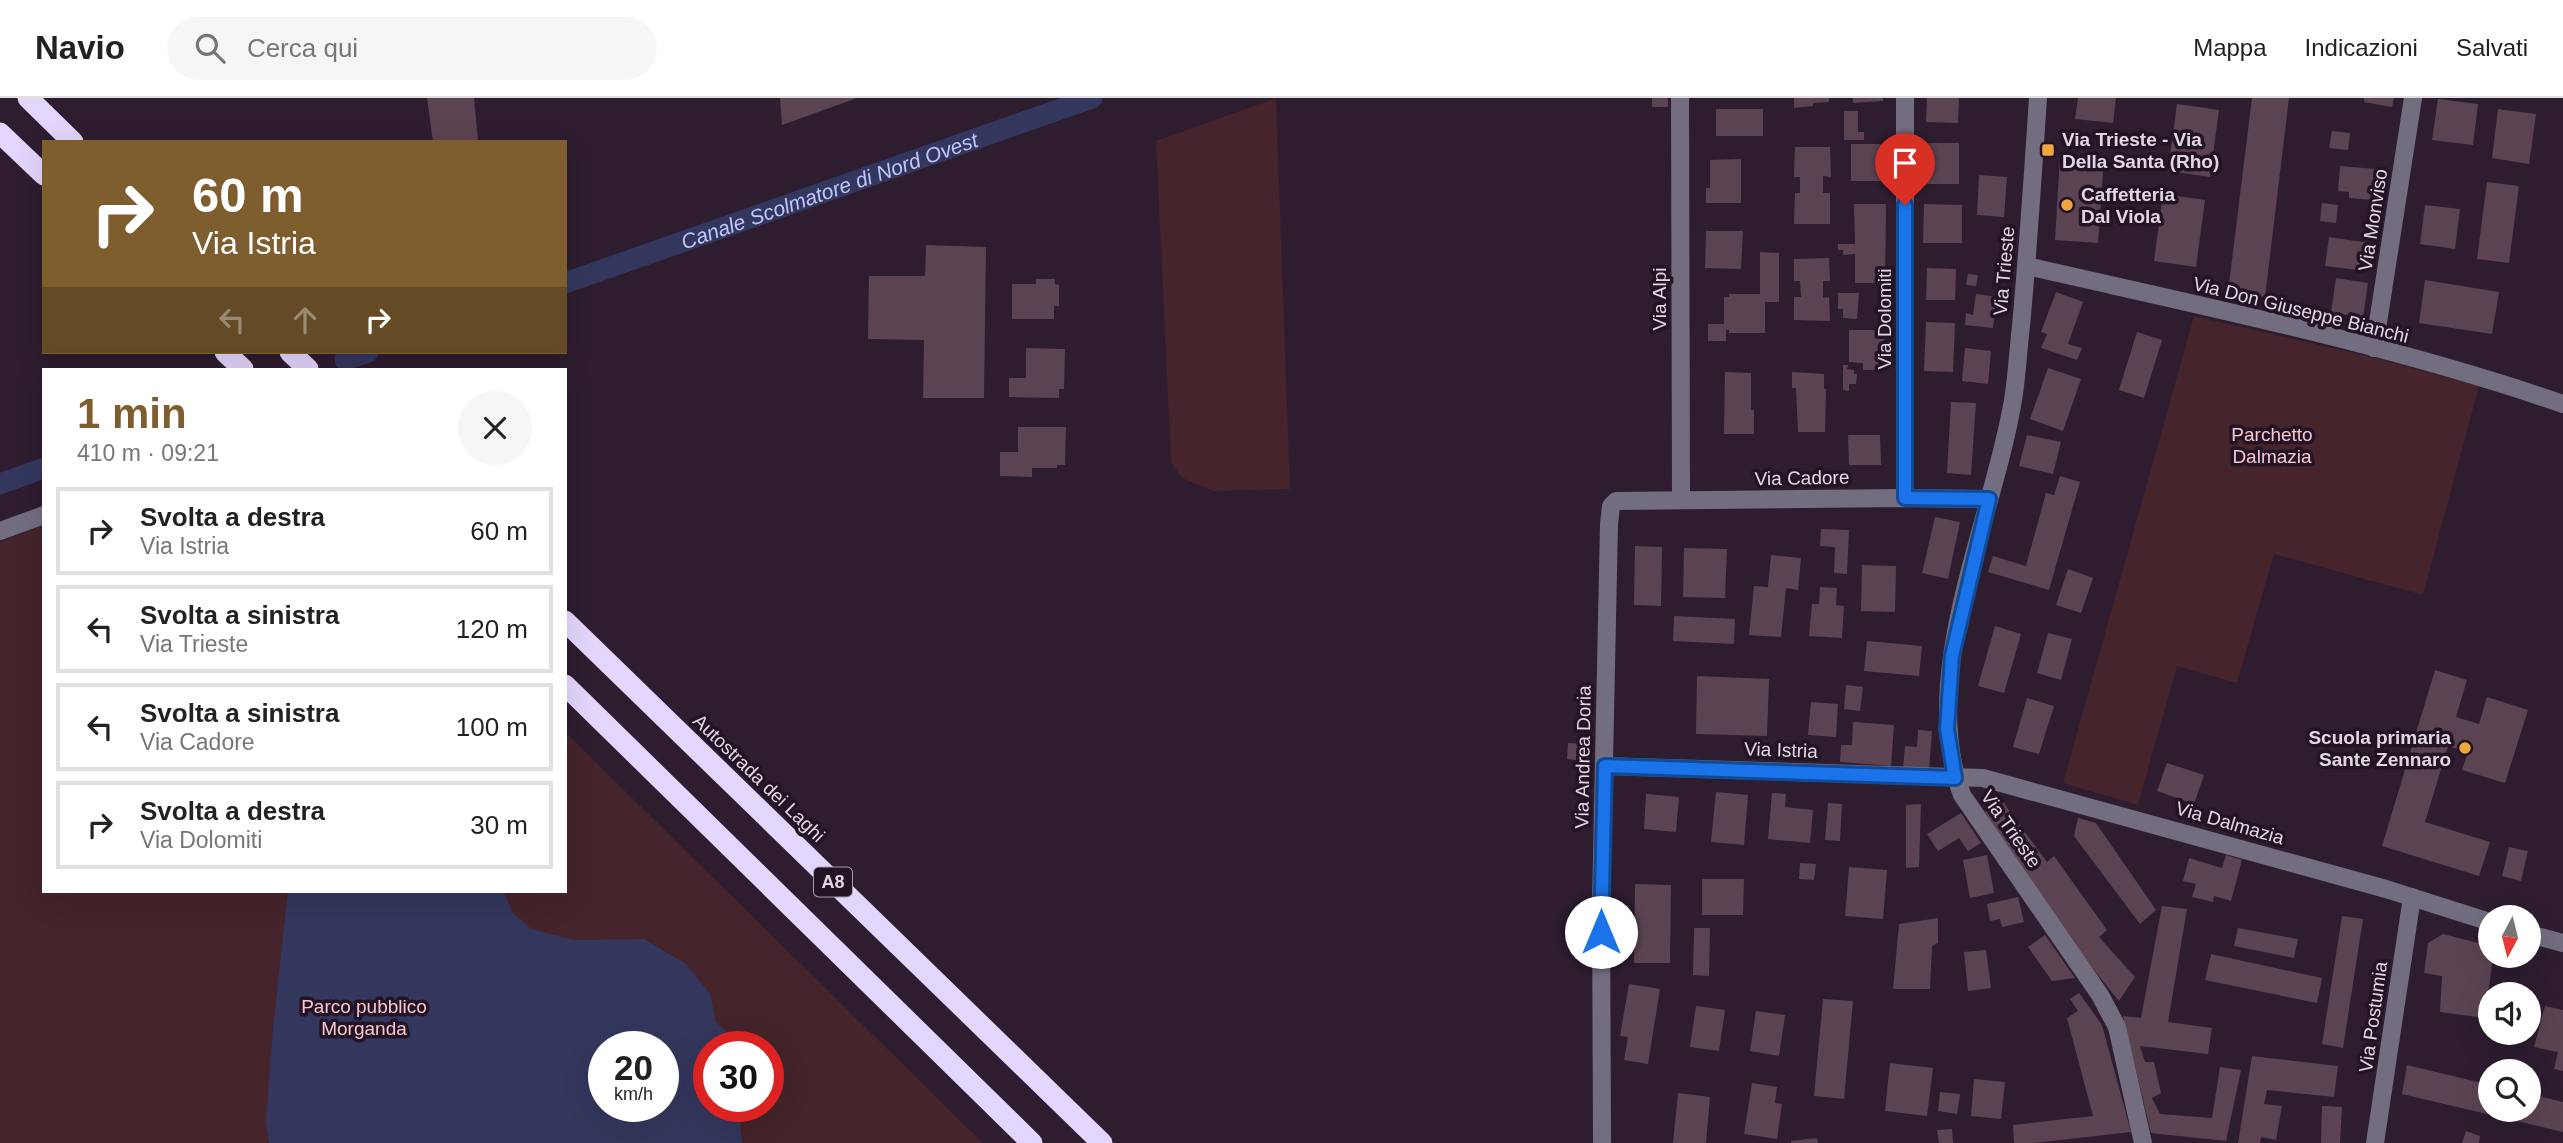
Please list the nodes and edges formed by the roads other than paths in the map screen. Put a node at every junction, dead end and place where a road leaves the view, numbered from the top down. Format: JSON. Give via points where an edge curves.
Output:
{"nodes":[{"id":1,"x":28,"y":98,"type":"edge"},
{"id":2,"x":1680,"y":98,"type":"edge"},
{"id":3,"x":1905,"y":98,"type":"edge"},
{"id":4,"x":2038,"y":98,"type":"edge"},
{"id":5,"x":2413,"y":98,"type":"edge"},
{"id":6,"x":0,"y":133,"type":"edge"},
{"id":7,"x":71,"y":140,"type":"edge"},
{"id":8,"x":42,"y":173,"type":"edge"},
{"id":9,"x":2027,"y":266,"type":"junction"},
{"id":10,"x":2374,"y":348,"type":"junction"},
{"id":11,"x":227,"y":354,"type":"edge"},
{"id":12,"x":291,"y":354,"type":"edge"},
{"id":13,"x":242,"y":368,"type":"edge"},
{"id":14,"x":306,"y":368,"type":"edge"},
{"id":15,"x":2563,"y":404,"type":"edge"},
{"id":16,"x":1905,"y":498,"type":"junction"},
{"id":17,"x":1989,"y":499,"type":"junction"},
{"id":18,"x":1681,"y":500,"type":"junction"},
{"id":19,"x":1616,"y":501,"type":"joint"},
{"id":20,"x":42,"y":516,"type":"edge"},
{"id":21,"x":0,"y":531,"type":"edge"},
{"id":22,"x":567,"y":623,"type":"edge"},
{"id":23,"x":567,"y":687,"type":"edge"},
{"id":24,"x":1605,"y":766,"type":"junction"},
{"id":25,"x":1955,"y":778,"type":"junction"},
{"id":26,"x":2413,"y":897,"type":"junction"},
{"id":27,"x":2478,"y":918,"type":"edge"},
{"id":28,"x":2541,"y":937,"type":"edge"},
{"id":29,"x":2563,"y":943,"type":"edge"},
{"id":30,"x":1032,"y":1143,"type":"edge"},
{"id":31,"x":1101,"y":1143,"type":"edge"},
{"id":32,"x":1602,"y":1143,"type":"edge"},
{"id":33,"x":2143,"y":1143,"type":"edge"},
{"id":34,"x":2375,"y":1143,"type":"edge"}],
"edges":[{"from":1,"to":7,"type":"highway"},
{"from":2,"to":18,"type":"street","name":"Via Alpi"},
{"from":3,"to":16,"type":"street","name":"Via Dolomiti"},
{"from":4,"to":9,"type":"street","name":"Via Trieste"},
{"from":5,"to":10,"type":"street","name":"Via Monviso"},
{"from":6,"to":8,"type":"highway"},
{"from":9,"to":10,"type":"street","name":"Via Don Giuseppe Bianchi"},
{"from":9,"to":17,"type":"street","name":"Via Trieste","via":[[2013,399]]},
{"from":10,"to":15,"type":"street","name":"Via Don Giuseppe Bianchi"},
{"from":11,"to":13,"type":"highway"},
{"from":12,"to":14,"type":"highway"},
{"from":16,"to":17,"type":"street","name":"Via Cadore"},
{"from":16,"to":18,"type":"street","name":"Via Cadore"},
{"from":17,"to":25,"type":"street","name":"Via Trieste","via":[[1952,656],[1947,729]]},
{"from":18,"to":19,"type":"street","name":"Via Cadore"},
{"from":19,"to":24,"type":"street","name":"Via Andrea Doria","via":[[1609,524]]},
{"from":20,"to":21,"type":"street"},
{"from":22,"to":31,"type":"highway","name":"Autostrada dei Laghi","number":"A8"},
{"from":23,"to":30,"type":"highway","number":"A8"},
{"from":24,"to":25,"type":"street","name":"Via Istria"},
{"from":24,"to":32,"type":"street","name":"Via Andrea Doria"},
{"from":25,"to":26,"type":"street","name":"Via Dalmazia","via":[[2014,784]]},
{"from":25,"to":33,"type":"street","name":"Via Trieste","via":[[1962,796],[2114,1020]]},
{"from":26,"to":27,"type":"street","name":"Via Dalmazia"},
{"from":26,"to":34,"type":"street","name":"Via Postumia"},
{"from":28,"to":29,"type":"street"}]}
